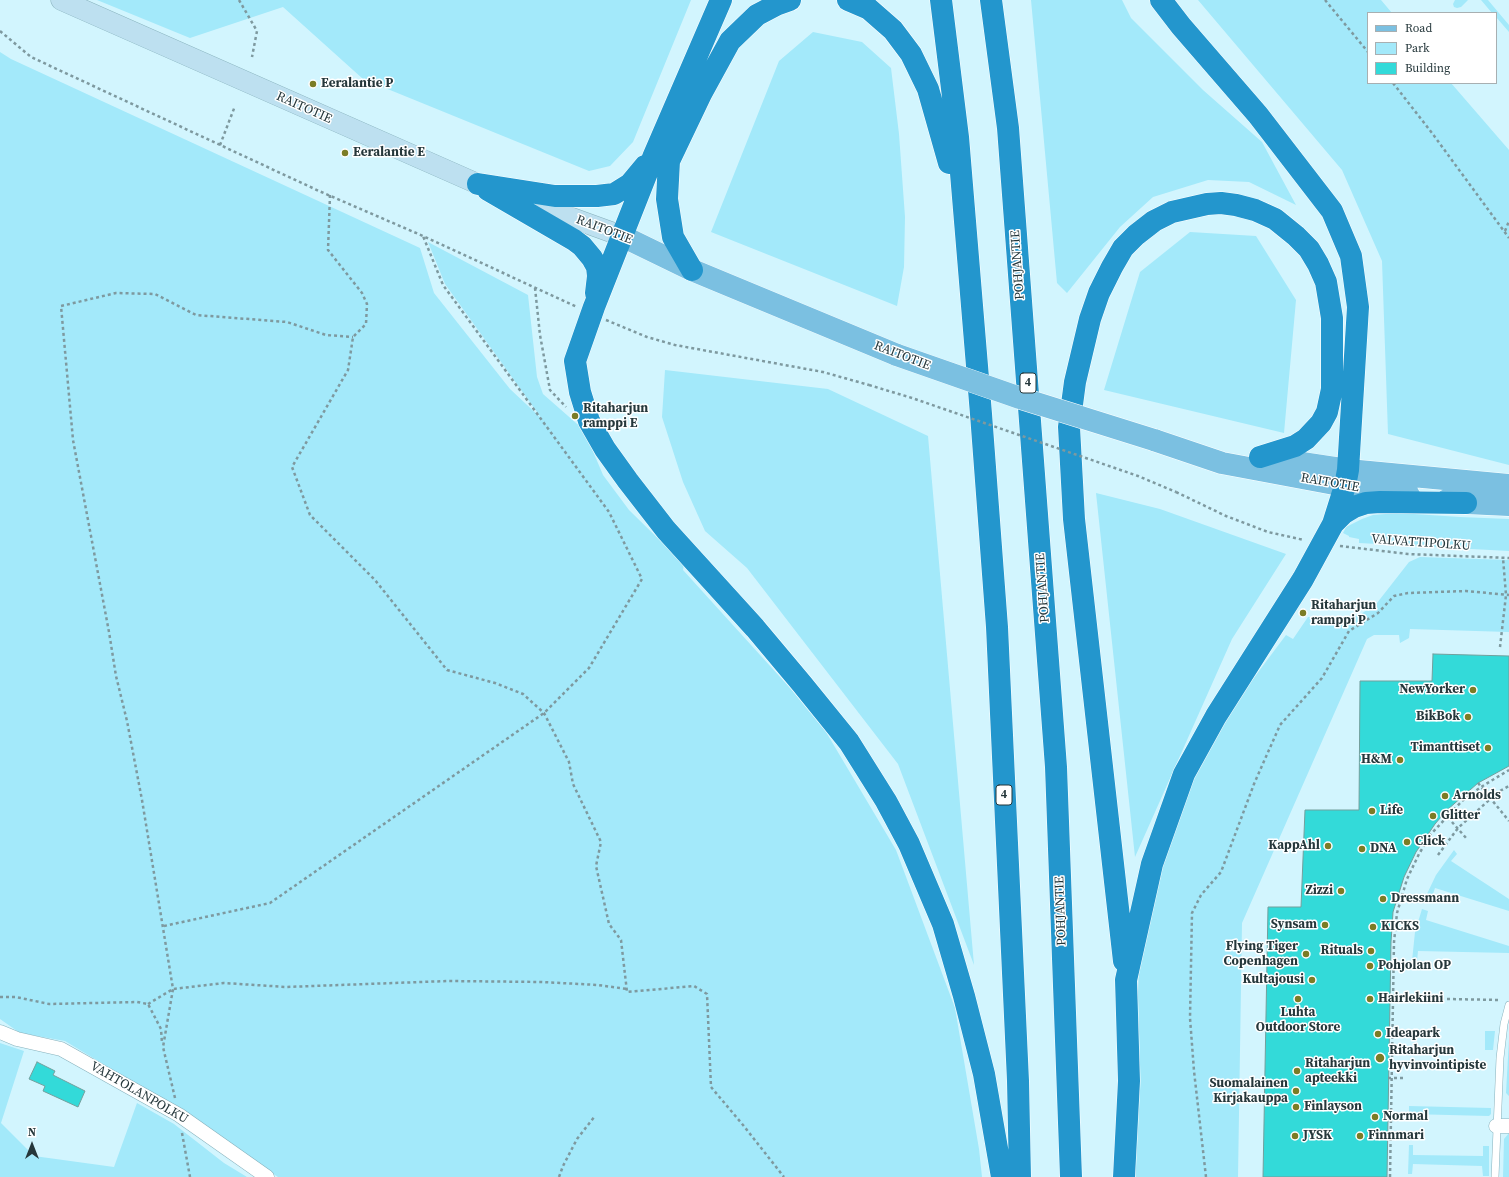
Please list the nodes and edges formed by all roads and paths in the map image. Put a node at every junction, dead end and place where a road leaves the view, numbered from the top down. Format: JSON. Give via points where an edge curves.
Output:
{"nodes":[{"id":1,"x":60,"y":0,"type":"edge"},
{"id":2,"x":239,"y":0,"type":"edge"},
{"id":3,"x":721,"y":0,"type":"edge"},
{"id":4,"x":790,"y":0,"type":"edge"},
{"id":5,"x":848,"y":0,"type":"edge"},
{"id":6,"x":941,"y":0,"type":"edge"},
{"id":7,"x":991,"y":0,"type":"edge"},
{"id":8,"x":1161,"y":0,"type":"edge"},
{"id":9,"x":1325,"y":0,"type":"edge"},
{"id":10,"x":0,"y":30,"type":"edge"},
{"id":11,"x":1367,"y":51,"type":"edge"},
{"id":12,"x":252,"y":57,"type":"dead end"},
{"id":13,"x":1394,"y":84,"type":"edge"},
{"id":14,"x":235,"y":106,"type":"dead end"},
{"id":15,"x":220,"y":145,"type":"junction"},
{"id":16,"x":654,"y":156,"type":"junction"},
{"id":17,"x":478,"y":184,"type":"junction"},
{"id":18,"x":330,"y":195,"type":"junction"},
{"id":19,"x":1509,"y":221,"type":"edge"},
{"id":20,"x":966,"y":227,"type":"junction"},
{"id":21,"x":1504,"y":231,"type":"junction"},
{"id":22,"x":423,"y":236,"type":"junction"},
{"id":23,"x":622,"y":236,"type":"junction"},
{"id":24,"x":1509,"y":238,"type":"edge"},
{"id":25,"x":692,"y":270,"type":"junction"},
{"id":26,"x":535,"y":288,"type":"junction"},
{"id":27,"x":594,"y":312,"type":"junction"},
{"id":28,"x":353,"y":337,"type":"junction"},
{"id":29,"x":570,"y":411,"type":"dead end"},
{"id":30,"x":1154,"y":440,"type":"junction"},
{"id":31,"x":1260,"y":457,"type":"junction"},
{"id":32,"x":1346,"y":478,"type":"junction"},
{"id":33,"x":1509,"y":485,"type":"edge"},
{"id":34,"x":1466,"y":503,"type":"junction"},
{"id":35,"x":1509,"y":505,"type":"edge"},
{"id":36,"x":1334,"y":524,"type":"junction"},
{"id":37,"x":1305,"y":540,"type":"dead end"},
{"id":38,"x":1339,"y":546,"type":"dead end"},
{"id":39,"x":1503,"y":558,"type":"junction"},
{"id":40,"x":1509,"y":558,"type":"edge"},
{"id":41,"x":1508,"y":595,"type":"edge"},
{"id":42,"x":1500,"y":647,"type":"dead end"},
{"id":43,"x":544,"y":713,"type":"junction"},
{"id":44,"x":1509,"y":770,"type":"edge"},
{"id":45,"x":1478,"y":783,"type":"dead end"},
{"id":46,"x":1509,"y":786,"type":"edge"},
{"id":47,"x":1481,"y":787,"type":"junction"},
{"id":48,"x":1491,"y":798,"type":"junction"},
{"id":49,"x":1444,"y":813,"type":"dead end"},
{"id":50,"x":1447,"y":816,"type":"junction"},
{"id":51,"x":1509,"y":821,"type":"edge"},
{"id":52,"x":1458,"y":828,"type":"junction"},
{"id":53,"x":1467,"y":839,"type":"dead end"},
{"id":54,"x":1438,"y":855,"type":"dead end"},
{"id":55,"x":164,"y":926,"type":"junction"},
{"id":56,"x":1126,"y":980,"type":"junction"},
{"id":57,"x":173,"y":988,"type":"junction"},
{"id":58,"x":627,"y":989,"type":"junction"},
{"id":59,"x":0,"y":997,"type":"edge"},
{"id":60,"x":1393,"y":998,"type":"junction"},
{"id":61,"x":1509,"y":1000,"type":"edge"},
{"id":62,"x":148,"y":1004,"type":"junction"},
{"id":63,"x":1509,"y":1005,"type":"edge"},
{"id":64,"x":0,"y":1032,"type":"edge"},
{"id":65,"x":163,"y":1047,"type":"junction"},
{"id":66,"x":1390,"y":1078,"type":"junction"},
{"id":67,"x":1404,"y":1078,"type":"dead end"},
{"id":68,"x":179,"y":1115,"type":"junction"},
{"id":69,"x":595,"y":1116,"type":"dead end"},
{"id":70,"x":1503,"y":1126,"type":"edge"},
{"id":71,"x":190,"y":1177,"type":"edge"},
{"id":72,"x":267,"y":1177,"type":"edge"},
{"id":73,"x":559,"y":1177,"type":"edge"},
{"id":74,"x":784,"y":1177,"type":"edge"},
{"id":75,"x":1002,"y":1177,"type":"edge"},
{"id":76,"x":1020,"y":1177,"type":"edge"},
{"id":77,"x":1071,"y":1177,"type":"edge"},
{"id":78,"x":1124,"y":1177,"type":"edge"},
{"id":79,"x":1206,"y":1177,"type":"edge"},
{"id":80,"x":1390,"y":1177,"type":"edge"},
{"id":81,"x":1495,"y":1177,"type":"edge"}],
"edges":[{"from":1,"to":17,"type":"main road","name":"RAITOTIE"},
{"from":2,"to":12,"type":"path","via":[[257,31]]},
{"from":3,"to":16,"type":"highway"},
{"from":4,"to":25,"type":"highway","via":[[757,15],[730,41],[669,161],[667,199],[673,237]]},
{"from":5,"to":20,"type":"highway","via":[[868,9],[893,30],[910,54],[928,89]]},
{"from":6,"to":20,"type":"highway","number":"4"},
{"from":7,"to":77,"type":"highway","name":"POHJANTIE","number":"4","via":[[1008,128],[1056,767]]},
{"from":8,"to":32,"type":"highway","via":[[1258,115],[1332,211],[1351,256],[1358,307]]},
{"from":9,"to":11,"type":"path"},
{"from":10,"to":15,"type":"path","via":[[31,56]]},
{"from":13,"to":21,"type":"path"},
{"from":14,"to":15,"type":"path"},
{"from":15,"to":18,"type":"path"},
{"from":16,"to":17,"type":"highway","via":[[630,184],[614,194],[555,196]]},
{"from":16,"to":23,"type":"highway"},
{"from":17,"to":23,"type":"main road","name":"RAITOTIE"},
{"from":17,"to":27,"type":"highway","via":[[582,246],[597,267]]},
{"from":18,"to":22,"type":"path"},
{"from":18,"to":28,"type":"path","via":[[328,250],[362,292],[366,304],[366,324]]},
{"from":19,"to":21,"type":"path"},
{"from":20,"to":76,"type":"highway","number":"4","via":[[997,627],[1018,1081]]},
{"from":21,"to":24,"type":"path"},
{"from":22,"to":26,"type":"path"},
{"from":22,"to":43,"type":"path","via":[[443,285],[609,512],[642,579],[589,668]]},
{"from":23,"to":25,"type":"main road","name":"RAITOTIE"},
{"from":23,"to":27,"type":"highway"},
{"from":25,"to":30,"type":"main road","name":"RAITOTIE","bridge":true,"via":[[897,355],[1020,398]]},
{"from":26,"to":27,"type":"path"},
{"from":26,"to":29,"type":"path","via":[[550,390]]},
{"from":27,"to":37,"type":"path","bridge":true,"via":[[647,337],[676,345],[823,372],[912,398],[1108,466],[1268,532]]},
{"from":27,"to":75,"type":"highway","via":[[575,361],[580,392],[589,421],[605,450],[666,530],[755,628],[849,742],[909,844],[943,924],[964,996],[984,1074]]},
{"from":28,"to":43,"type":"path","via":[[348,370],[292,467],[310,515],[375,580],[447,670],[495,683],[523,694]]},
{"from":28,"to":55,"type":"path","via":[[326,335],[287,322],[196,315],[155,294],[116,293],[61,306],[73,440]]},
{"from":30,"to":31,"type":"main road","name":"RAITOTIE"},
{"from":30,"to":32,"type":"main road","name":"RAITOTIE","via":[[1222,463]]},
{"from":31,"to":32,"type":"main road","name":"RAITOTIE"},
{"from":31,"to":56,"type":"highway","via":[[1295,446],[1306,439],[1322,423],[1327,412],[1332,389],[1332,325],[1326,282],[1318,264],[1296,236],[1275,220],[1255,210],[1221,203],[1172,212],[1136,234],[1123,248],[1099,293],[1075,382],[1069,427],[1074,519]]},
{"from":32,"to":33,"type":"main road","name":"RAITOTIE"},
{"from":32,"to":34,"type":"main road","name":"RAITOTIE"},
{"from":32,"to":36,"type":"highway"},
{"from":34,"to":35,"type":"main road","name":"RAITOTIE"},
{"from":34,"to":36,"type":"highway","via":[[1366,503],[1344,513]]},
{"from":36,"to":56,"type":"highway","via":[[1303,579],[1216,716],[1184,774],[1152,864]]},
{"from":38,"to":39,"type":"path","name":"VALVATTIPOLKU","via":[[1408,554]]},
{"from":39,"to":40,"type":"path","name":"VALVATTIPOLKU"},
{"from":39,"to":41,"type":"path"},
{"from":41,"to":42,"type":"path"},
{"from":41,"to":79,"type":"path","via":[[1466,591],[1408,593],[1394,596],[1378,613],[1349,632],[1322,678],[1280,725],[1254,784],[1221,872],[1202,895],[1192,913],[1190,1018]]},
{"from":43,"to":55,"type":"path","via":[[270,903]]},
{"from":43,"to":58,"type":"path","via":[[570,762],[573,784],[602,842],[596,866],[609,924],[621,940]]},
{"from":44,"to":47,"type":"path"},
{"from":45,"to":47,"type":"path"},
{"from":46,"to":48,"type":"path"},
{"from":47,"to":48,"type":"path"},
{"from":47,"to":50,"type":"path"},
{"from":48,"to":51,"type":"path"},
{"from":48,"to":52,"type":"path"},
{"from":49,"to":50,"type":"path"},
{"from":50,"to":52,"type":"path"},
{"from":50,"to":60,"type":"path","via":[[1431,834],[1407,878],[1399,906],[1394,942]]},
{"from":52,"to":53,"type":"path"},
{"from":52,"to":54,"type":"path"},
{"from":55,"to":57,"type":"path"},
{"from":56,"to":78,"type":"highway","via":[[1128,1081]]},
{"from":57,"to":58,"type":"path","via":[[224,984],[286,987],[542,982]]},
{"from":57,"to":62,"type":"path"},
{"from":57,"to":65,"type":"path"},
{"from":58,"to":74,"type":"path","via":[[628,992],[694,986],[707,994],[711,1087]]},
{"from":59,"to":62,"type":"path","via":[[16,996],[49,1004]]},
{"from":60,"to":61,"type":"path"},
{"from":60,"to":66,"type":"path"},
{"from":62,"to":65,"type":"path","via":[[161,1029]]},
{"from":63,"to":70,"type":"lane","via":[[1500,1058]]},
{"from":64,"to":68,"type":"street","name":"VAHTOLANPOLKU","via":[[17,1040],[61,1049]]},
{"from":65,"to":68,"type":"path"},
{"from":66,"to":67,"type":"path"},
{"from":66,"to":80,"type":"path"},
{"from":68,"to":71,"type":"path"},
{"from":68,"to":72,"type":"street","name":"VAHTOLANPOLKU"},
{"from":69,"to":73,"type":"path","via":[[578,1139]]},
{"from":70,"to":81,"type":"lane"}]}
